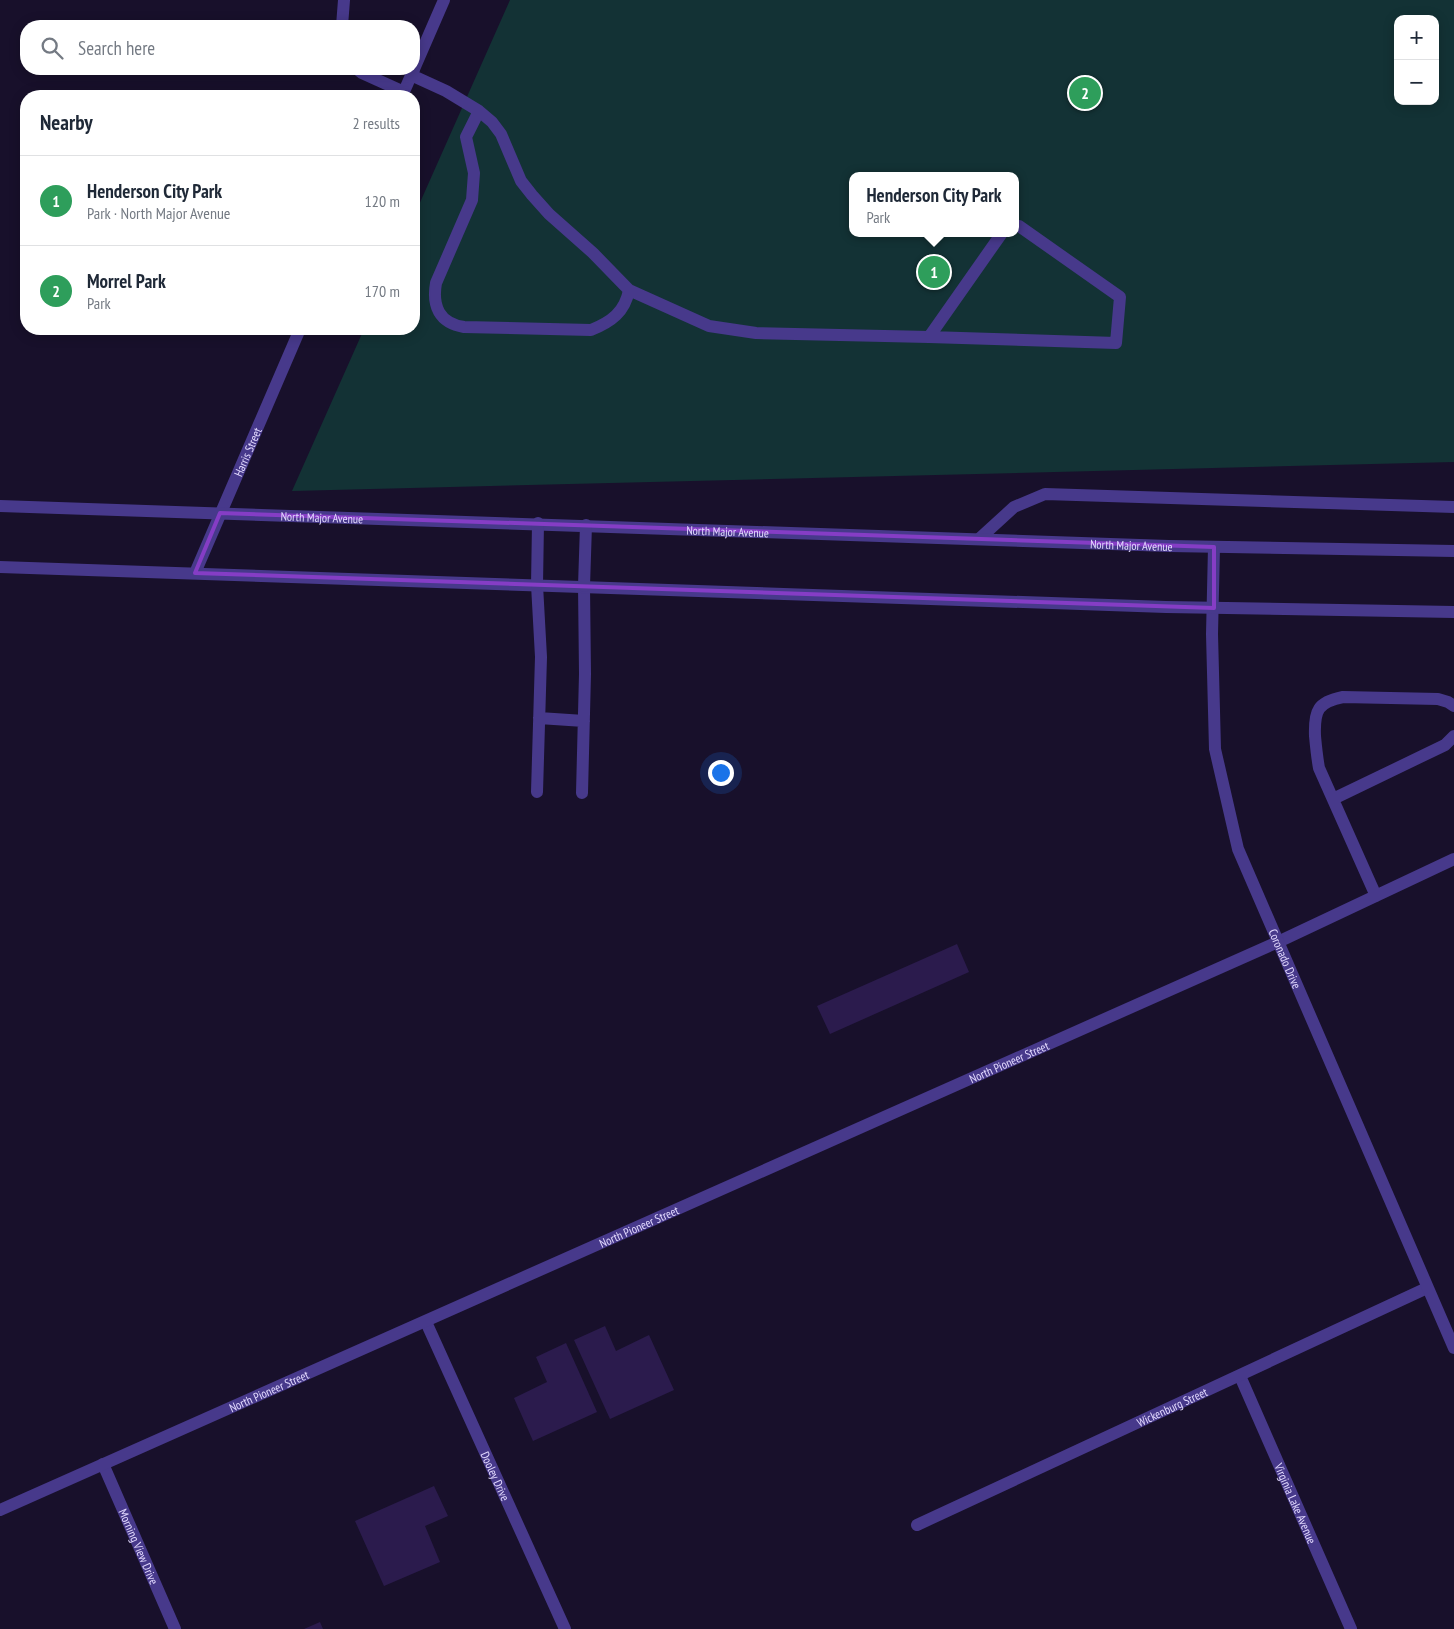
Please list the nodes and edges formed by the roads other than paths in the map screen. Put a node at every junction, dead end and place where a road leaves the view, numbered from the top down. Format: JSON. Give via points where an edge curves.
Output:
{"nodes":[{"id":1,"x":344,"y":0,"type":"edge"},
{"id":2,"x":444,"y":0,"type":"edge"},
{"id":3,"x":342,"y":20,"type":"edge"},
{"id":4,"x":420,"y":55,"type":"edge"},
{"id":5,"x":366,"y":75,"type":"edge"},
{"id":6,"x":411,"y":75,"type":"edge"},
{"id":7,"x":420,"y":75,"type":"edge"},
{"id":8,"x":395,"y":90,"type":"edge"},
{"id":9,"x":405,"y":90,"type":"edge"},
{"id":10,"x":478,"y":110,"type":"junction"},
{"id":11,"x":1019,"y":226,"type":"edge"},
{"id":12,"x":999,"y":237,"type":"edge"},
{"id":13,"x":629,"y":290,"type":"junction"},
{"id":14,"x":297,"y":335,"type":"edge"},
{"id":15,"x":929,"y":336,"type":"junction"},
{"id":16,"x":0,"y":506,"type":"edge"},
{"id":17,"x":1454,"y":507,"type":"edge"},
{"id":18,"x":220,"y":513,"type":"junction"},
{"id":19,"x":538,"y":524,"type":"junction"},
{"id":20,"x":586,"y":525,"type":"junction"},
{"id":21,"x":980,"y":539,"type":"junction"},
{"id":22,"x":1214,"y":547,"type":"junction"},
{"id":23,"x":1454,"y":551,"type":"edge"},
{"id":24,"x":0,"y":567,"type":"edge"},
{"id":25,"x":194,"y":573,"type":"junction"},
{"id":26,"x":537,"y":585,"type":"junction"},
{"id":27,"x":584,"y":586,"type":"junction"},
{"id":28,"x":1214,"y":608,"type":"junction"},
{"id":29,"x":1454,"y":612,"type":"edge"},
{"id":30,"x":1454,"y":706,"type":"edge"},
{"id":31,"x":539,"y":718,"type":"junction"},
{"id":32,"x":584,"y":721,"type":"junction"},
{"id":33,"x":1454,"y":736,"type":"edge"},
{"id":34,"x":537,"y":792,"type":"dead end"},
{"id":35,"x":582,"y":794,"type":"dead end"},
{"id":36,"x":1333,"y":799,"type":"junction"},
{"id":37,"x":1454,"y":859,"type":"edge"},
{"id":38,"x":1376,"y":896,"type":"junction"},
{"id":39,"x":1278,"y":942,"type":"junction"},
{"id":40,"x":1427,"y":1288,"type":"junction"},
{"id":41,"x":426,"y":1322,"type":"junction"},
{"id":42,"x":1454,"y":1348,"type":"edge"},
{"id":43,"x":1240,"y":1376,"type":"junction"},
{"id":44,"x":103,"y":1464,"type":"junction"},
{"id":45,"x":0,"y":1510,"type":"edge"},
{"id":46,"x":917,"y":1525,"type":"dead end"},
{"id":47,"x":175,"y":1629,"type":"edge"},
{"id":48,"x":565,"y":1629,"type":"edge"},
{"id":49,"x":1351,"y":1629,"type":"edge"}],
"edges":[{"from":1,"to":3,"type":"street"},
{"from":2,"to":4,"type":"street"},
{"from":5,"to":8,"type":"street"},
{"from":6,"to":9,"type":"street"},
{"from":7,"to":10,"type":"street"},
{"from":10,"to":13,"type":"street","via":[[501,134],[521,181],[532,195]]},
{"from":10,"to":13,"type":"street","via":[[466,137],[474,173],[472,200],[436,283],[434,297],[444,319],[464,327],[591,330],[616,317],[627,300]]},
{"from":11,"to":15,"type":"street","via":[[1120,297],[1116,343]]},
{"from":12,"to":15,"type":"street"},
{"from":13,"to":15,"type":"street","via":[[709,326],[756,333]]},
{"from":14,"to":18,"type":"street","name":"Harris Street"},
{"from":16,"to":18,"type":"street","name":"North Major Avenue"},
{"from":17,"to":21,"type":"street","via":[[1045,494],[1014,507]]},
{"from":18,"to":19,"type":"street","name":"North Major Avenue"},
{"from":18,"to":25,"type":"street","name":"Harris Street"},
{"from":19,"to":20,"type":"street","name":"North Major Avenue"},
{"from":19,"to":26,"type":"street"},
{"from":20,"to":21,"type":"street","name":"North Major Avenue"},
{"from":20,"to":27,"type":"street"},
{"from":21,"to":22,"type":"street","name":"North Major Avenue"},
{"from":22,"to":23,"type":"street","name":"North Major Avenue"},
{"from":22,"to":28,"type":"street","name":"Coronado Drive"},
{"from":24,"to":25,"type":"street"},
{"from":25,"to":26,"type":"street"},
{"from":26,"to":27,"type":"street"},
{"from":26,"to":31,"type":"street","via":[[541,656]]},
{"from":27,"to":28,"type":"street"},
{"from":27,"to":32,"type":"street"},
{"from":28,"to":29,"type":"street"},
{"from":28,"to":39,"type":"street","name":"Coronado Drive","via":[[1215,749],[1238,849]]},
{"from":30,"to":36,"type":"street","via":[[1438,699],[1344,697],[1329,700],[1314,718],[1319,768]]},
{"from":31,"to":32,"type":"street"},
{"from":31,"to":34,"type":"street"},
{"from":32,"to":35,"type":"street"},
{"from":33,"to":36,"type":"street","via":[[1444,745]]},
{"from":36,"to":38,"type":"street"},
{"from":37,"to":38,"type":"street","name":"North Pioneer Street"},
{"from":38,"to":39,"type":"street","name":"North Pioneer Street"},
{"from":39,"to":40,"type":"street","name":"Coronado Drive"},
{"from":39,"to":41,"type":"street","name":"North Pioneer Street"},
{"from":40,"to":42,"type":"street","name":"Coronado Drive"},
{"from":40,"to":43,"type":"street","name":"Wickenburg Street"},
{"from":41,"to":44,"type":"street","name":"North Pioneer Street"},
{"from":41,"to":48,"type":"street","name":"Dooley Drive"},
{"from":43,"to":46,"type":"street","name":"Wickenburg Street"},
{"from":43,"to":49,"type":"street","name":"Virginia Lake Avenue"},
{"from":44,"to":45,"type":"street","name":"North Pioneer Street"},
{"from":44,"to":47,"type":"street","name":"Morning View Drive"}]}
